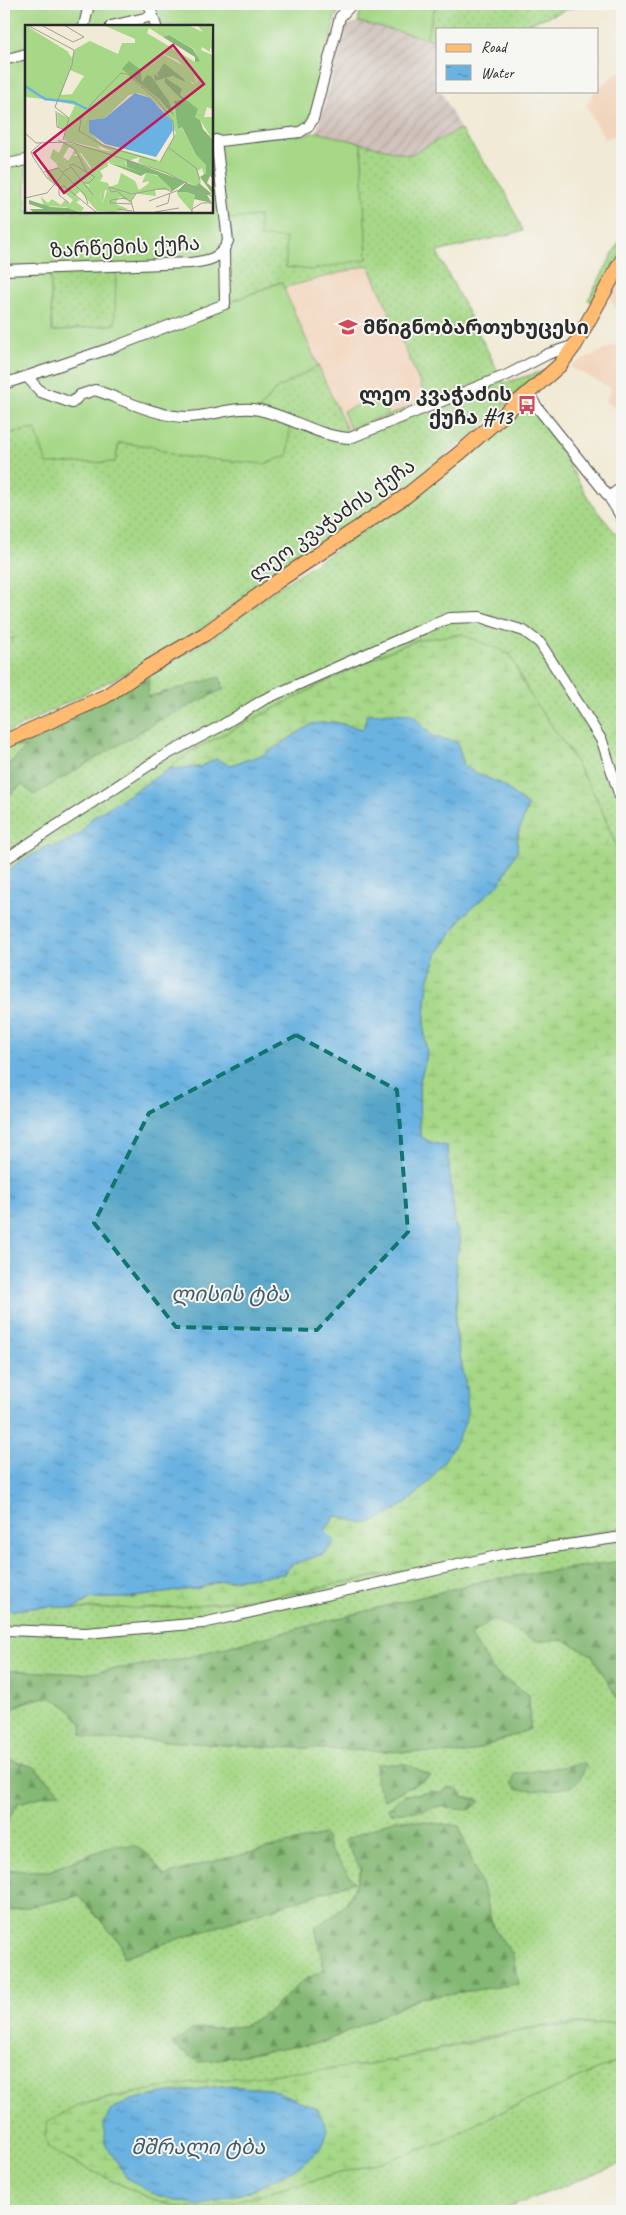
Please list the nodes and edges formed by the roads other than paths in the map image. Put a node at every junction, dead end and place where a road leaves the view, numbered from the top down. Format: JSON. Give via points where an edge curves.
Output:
{"nodes":[{"id":1,"x":89,"y":4,"type":"edge"},
{"id":2,"x":149,"y":4,"type":"edge"},
{"id":3,"x":352,"y":4,"type":"edge"},
{"id":4,"x":153,"y":16,"type":"junction"},
{"id":5,"x":84,"y":25,"type":"edge"},
{"id":6,"x":116,"y":25,"type":"edge"},
{"id":7,"x":156,"y":25,"type":"edge"},
{"id":8,"x":25,"y":54,"type":"edge"},
{"id":9,"x":4,"y":60,"type":"edge"},
{"id":10,"x":214,"y":141,"type":"edge"},
{"id":11,"x":25,"y":160,"type":"edge"},
{"id":12,"x":4,"y":165,"type":"edge"},
{"id":13,"x":224,"y":251,"type":"junction"},
{"id":14,"x":622,"y":260,"type":"edge"},
{"id":15,"x":4,"y":270,"type":"edge"},
{"id":16,"x":575,"y":345,"type":"junction"},
{"id":17,"x":27,"y":377,"type":"junction"},
{"id":18,"x":4,"y":384,"type":"edge"},
{"id":19,"x":528,"y":392,"type":"junction"},
{"id":20,"x":622,"y":487,"type":"edge"},
{"id":21,"x":609,"y":497,"type":"junction"},
{"id":22,"x":622,"y":518,"type":"edge"},
{"id":23,"x":4,"y":742,"type":"edge"},
{"id":24,"x":622,"y":802,"type":"edge"},
{"id":25,"x":4,"y":860,"type":"edge"},
{"id":26,"x":622,"y":1537,"type":"edge"},
{"id":27,"x":4,"y":1630,"type":"edge"}],
"edges":[{"from":1,"to":5,"type":"street"},
{"from":2,"to":4,"type":"street"},
{"from":3,"to":10,"type":"street","via":[[340,17],[313,119],[308,127],[300,132]]},
{"from":4,"to":6,"type":"street"},
{"from":4,"to":7,"type":"street"},
{"from":8,"to":9,"type":"street"},
{"from":10,"to":13,"type":"street","name":"ზარწემის ქუჩა","via":[[226,211],[228,241]]},
{"from":11,"to":12,"type":"street"},
{"from":13,"to":15,"type":"street","name":"ზარწემის ქუჩა","via":[[207,261],[190,264]]},
{"from":13,"to":17,"type":"street","via":[[225,304]]},
{"from":14,"to":16,"type":"main road","name":"ლეო კვაჭაძის ქუჩა"},
{"from":16,"to":17,"type":"street","via":[[350,438],[259,410],[234,408],[211,415],[170,416],[94,390],[72,403],[41,392]]},
{"from":16,"to":19,"type":"main road","name":"ლეო კვაჭაძის ქუჩა","via":[[560,365]]},
{"from":17,"to":18,"type":"street"},
{"from":19,"to":21,"type":"street","via":[[554,430]]},
{"from":19,"to":23,"type":"main road","name":"ლეო კვაჭაძის ქუჩა","via":[[406,496],[205,634],[106,696]]},
{"from":20,"to":21,"type":"street"},
{"from":21,"to":22,"type":"street"},
{"from":24,"to":25,"type":"street","via":[[602,741],[540,643],[509,625],[480,617],[450,618],[263,700],[160,758]]},
{"from":26,"to":27,"type":"street","via":[[506,1554],[203,1623],[86,1633]]}]}
